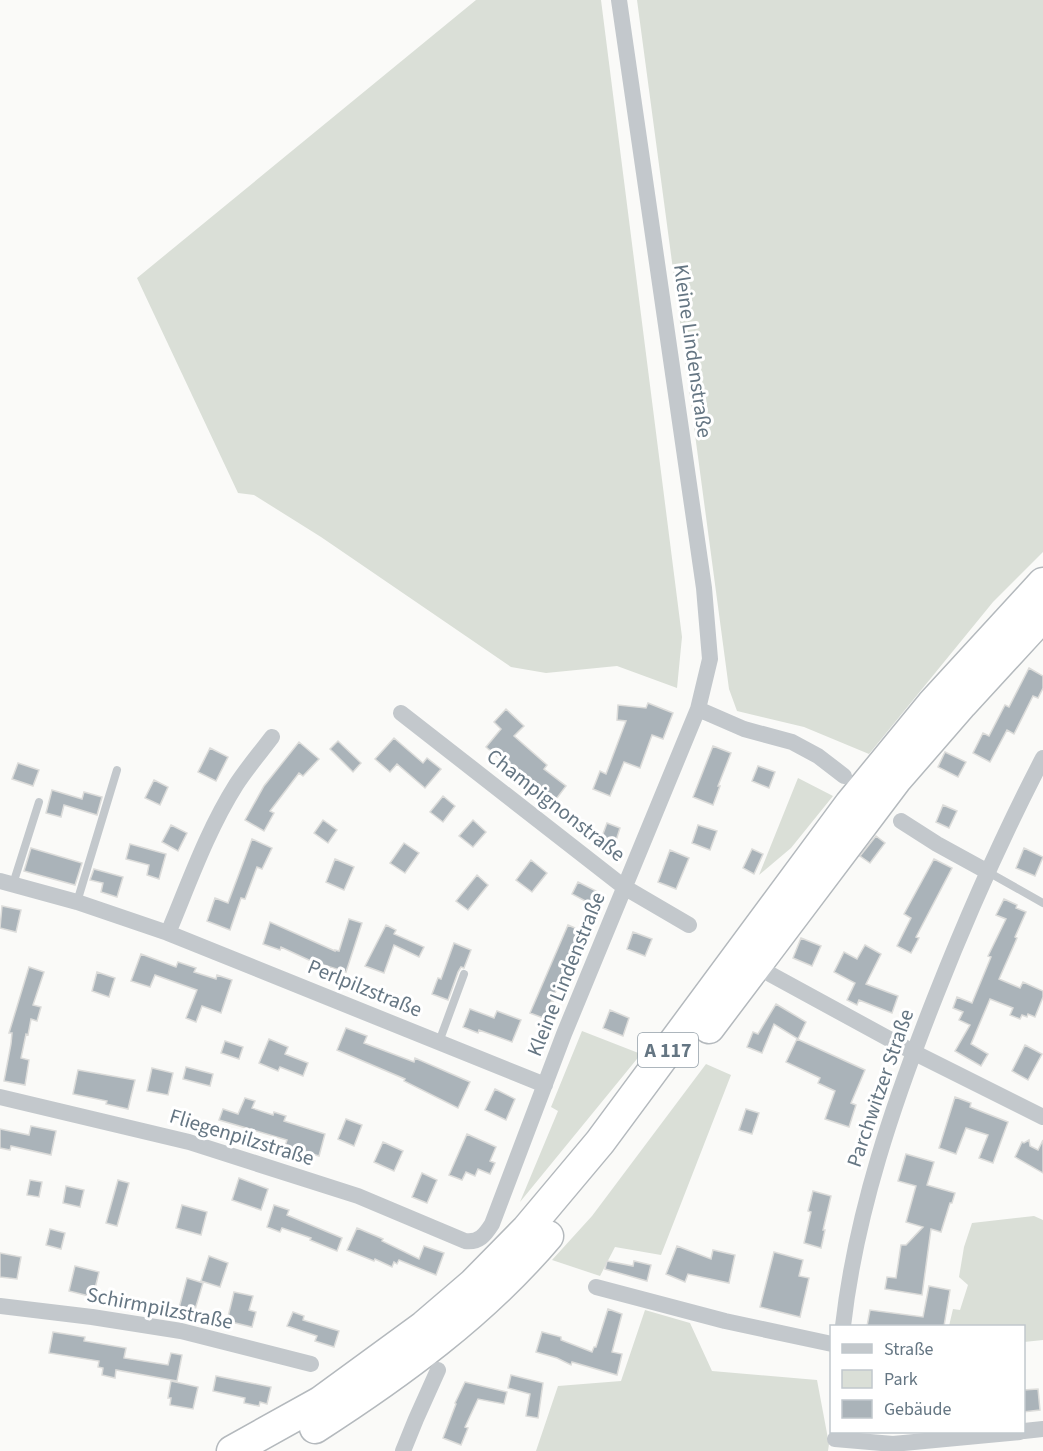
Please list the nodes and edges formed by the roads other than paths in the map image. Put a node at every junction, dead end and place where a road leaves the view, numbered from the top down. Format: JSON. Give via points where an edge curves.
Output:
{"nodes":[{"id":1,"x":619,"y":0,"type":"edge"},
{"id":2,"x":1043,"y":583,"type":"edge"},
{"id":3,"x":1043,"y":616,"type":"edge"},
{"id":4,"x":698,"y":709,"type":"junction"},
{"id":5,"x":401,"y":713,"type":"dead end"},
{"id":6,"x":272,"y":737,"type":"dead end"},
{"id":7,"x":1043,"y":758,"type":"edge"},
{"id":8,"x":117,"y":770,"type":"dead end"},
{"id":9,"x":844,"y":776,"type":"dead end"},
{"id":10,"x":39,"y":801,"type":"dead end"},
{"id":11,"x":901,"y":820,"type":"dead end"},
{"id":12,"x":988,"y":872,"type":"junction"},
{"id":13,"x":6,"y":883,"type":"edge"},
{"id":14,"x":624,"y":887,"type":"junction"},
{"id":15,"x":76,"y":902,"type":"junction"},
{"id":16,"x":1043,"y":903,"type":"edge"},
{"id":17,"x":689,"y":925,"type":"dead end"},
{"id":18,"x":168,"y":933,"type":"junction"},
{"id":19,"x":464,"y":974,"type":"dead end"},
{"id":20,"x":770,"y":974,"type":"dead end"},
{"id":21,"x":439,"y":1042,"type":"junction"},
{"id":22,"x":913,"y":1052,"type":"junction"},
{"id":23,"x":545,"y":1085,"type":"junction"},
{"id":24,"x":0,"y":1097,"type":"edge"},
{"id":25,"x":1043,"y":1117,"type":"edge"},
{"id":26,"x":465,"y":1241,"type":"joint"},
{"id":27,"x":596,"y":1287,"type":"dead end"},
{"id":28,"x":0,"y":1306,"type":"edge"},
{"id":29,"x":843,"y":1325,"type":"edge"},
{"id":30,"x":830,"y":1344,"type":"edge"},
{"id":31,"x":310,"y":1364,"type":"dead end"},
{"id":32,"x":438,"y":1370,"type":"dead end"},
{"id":33,"x":1043,"y":1429,"type":"edge"},
{"id":34,"x":1025,"y":1431,"type":"edge"},
{"id":35,"x":1002,"y":1433,"type":"edge"},
{"id":36,"x":835,"y":1440,"type":"edge"},
{"id":37,"x":232,"y":1451,"type":"edge"},
{"id":38,"x":276,"y":1451,"type":"edge"},
{"id":39,"x":404,"y":1451,"type":"edge"}],
"edges":[{"from":1,"to":4,"type":"street","name":"Kleine Lindenstraße","via":[[704,588],[710,659]]},
{"from":2,"to":37,"type":"highway","number":"A 117","via":[[932,704],[850,804],[600,1142],[527,1229],[473,1284],[424,1326],[320,1402]]},
{"from":3,"to":38,"type":"highway","number":"A 117","via":[[896,780],[616,1155],[541,1244],[482,1304],[409,1363],[367,1395]]},
{"from":4,"to":9,"type":"street","via":[[744,729],[792,742]]},
{"from":4,"to":14,"type":"street","name":"Kleine Lindenstraße"},
{"from":5,"to":14,"type":"street","name":"Champignonstraße"},
{"from":6,"to":18,"type":"street","via":[[222,810]]},
{"from":7,"to":12,"type":"street","name":"Parchwitzer Straße"},
{"from":8,"to":15,"type":"lane"},
{"from":10,"to":13,"type":"lane"},
{"from":11,"to":12,"type":"street"},
{"from":12,"to":16,"type":"lane"},
{"from":12,"to":22,"type":"street","name":"Parchwitzer Straße"},
{"from":13,"to":15,"type":"street","name":"Perlpilzstraße"},
{"from":14,"to":17,"type":"street","name":"Champignonstraße"},
{"from":14,"to":23,"type":"street","name":"Kleine Lindenstraße"},
{"from":15,"to":18,"type":"street","name":"Perlpilzstraße"},
{"from":18,"to":21,"type":"street","name":"Perlpilzstraße"},
{"from":19,"to":21,"type":"lane"},
{"from":20,"to":22,"type":"street"},
{"from":21,"to":23,"type":"street","name":"Perlpilzstraße"},
{"from":22,"to":25,"type":"street"},
{"from":22,"to":29,"type":"street","name":"Parchwitzer Straße","via":[[863,1214]]},
{"from":23,"to":26,"type":"street","name":"Kleine Lindenstraße","via":[[492,1224],[480,1239]]},
{"from":24,"to":26,"type":"street","name":"Fliegenpilzstraße","via":[[189,1142],[358,1196]]},
{"from":27,"to":30,"type":"street"},
{"from":28,"to":31,"type":"street","name":"Schirmpilzstraße","via":[[181,1331]]},
{"from":32,"to":39,"type":"street"},
{"from":33,"to":34,"type":"street"},
{"from":35,"to":36,"type":"street","via":[[893,1444]]}]}
